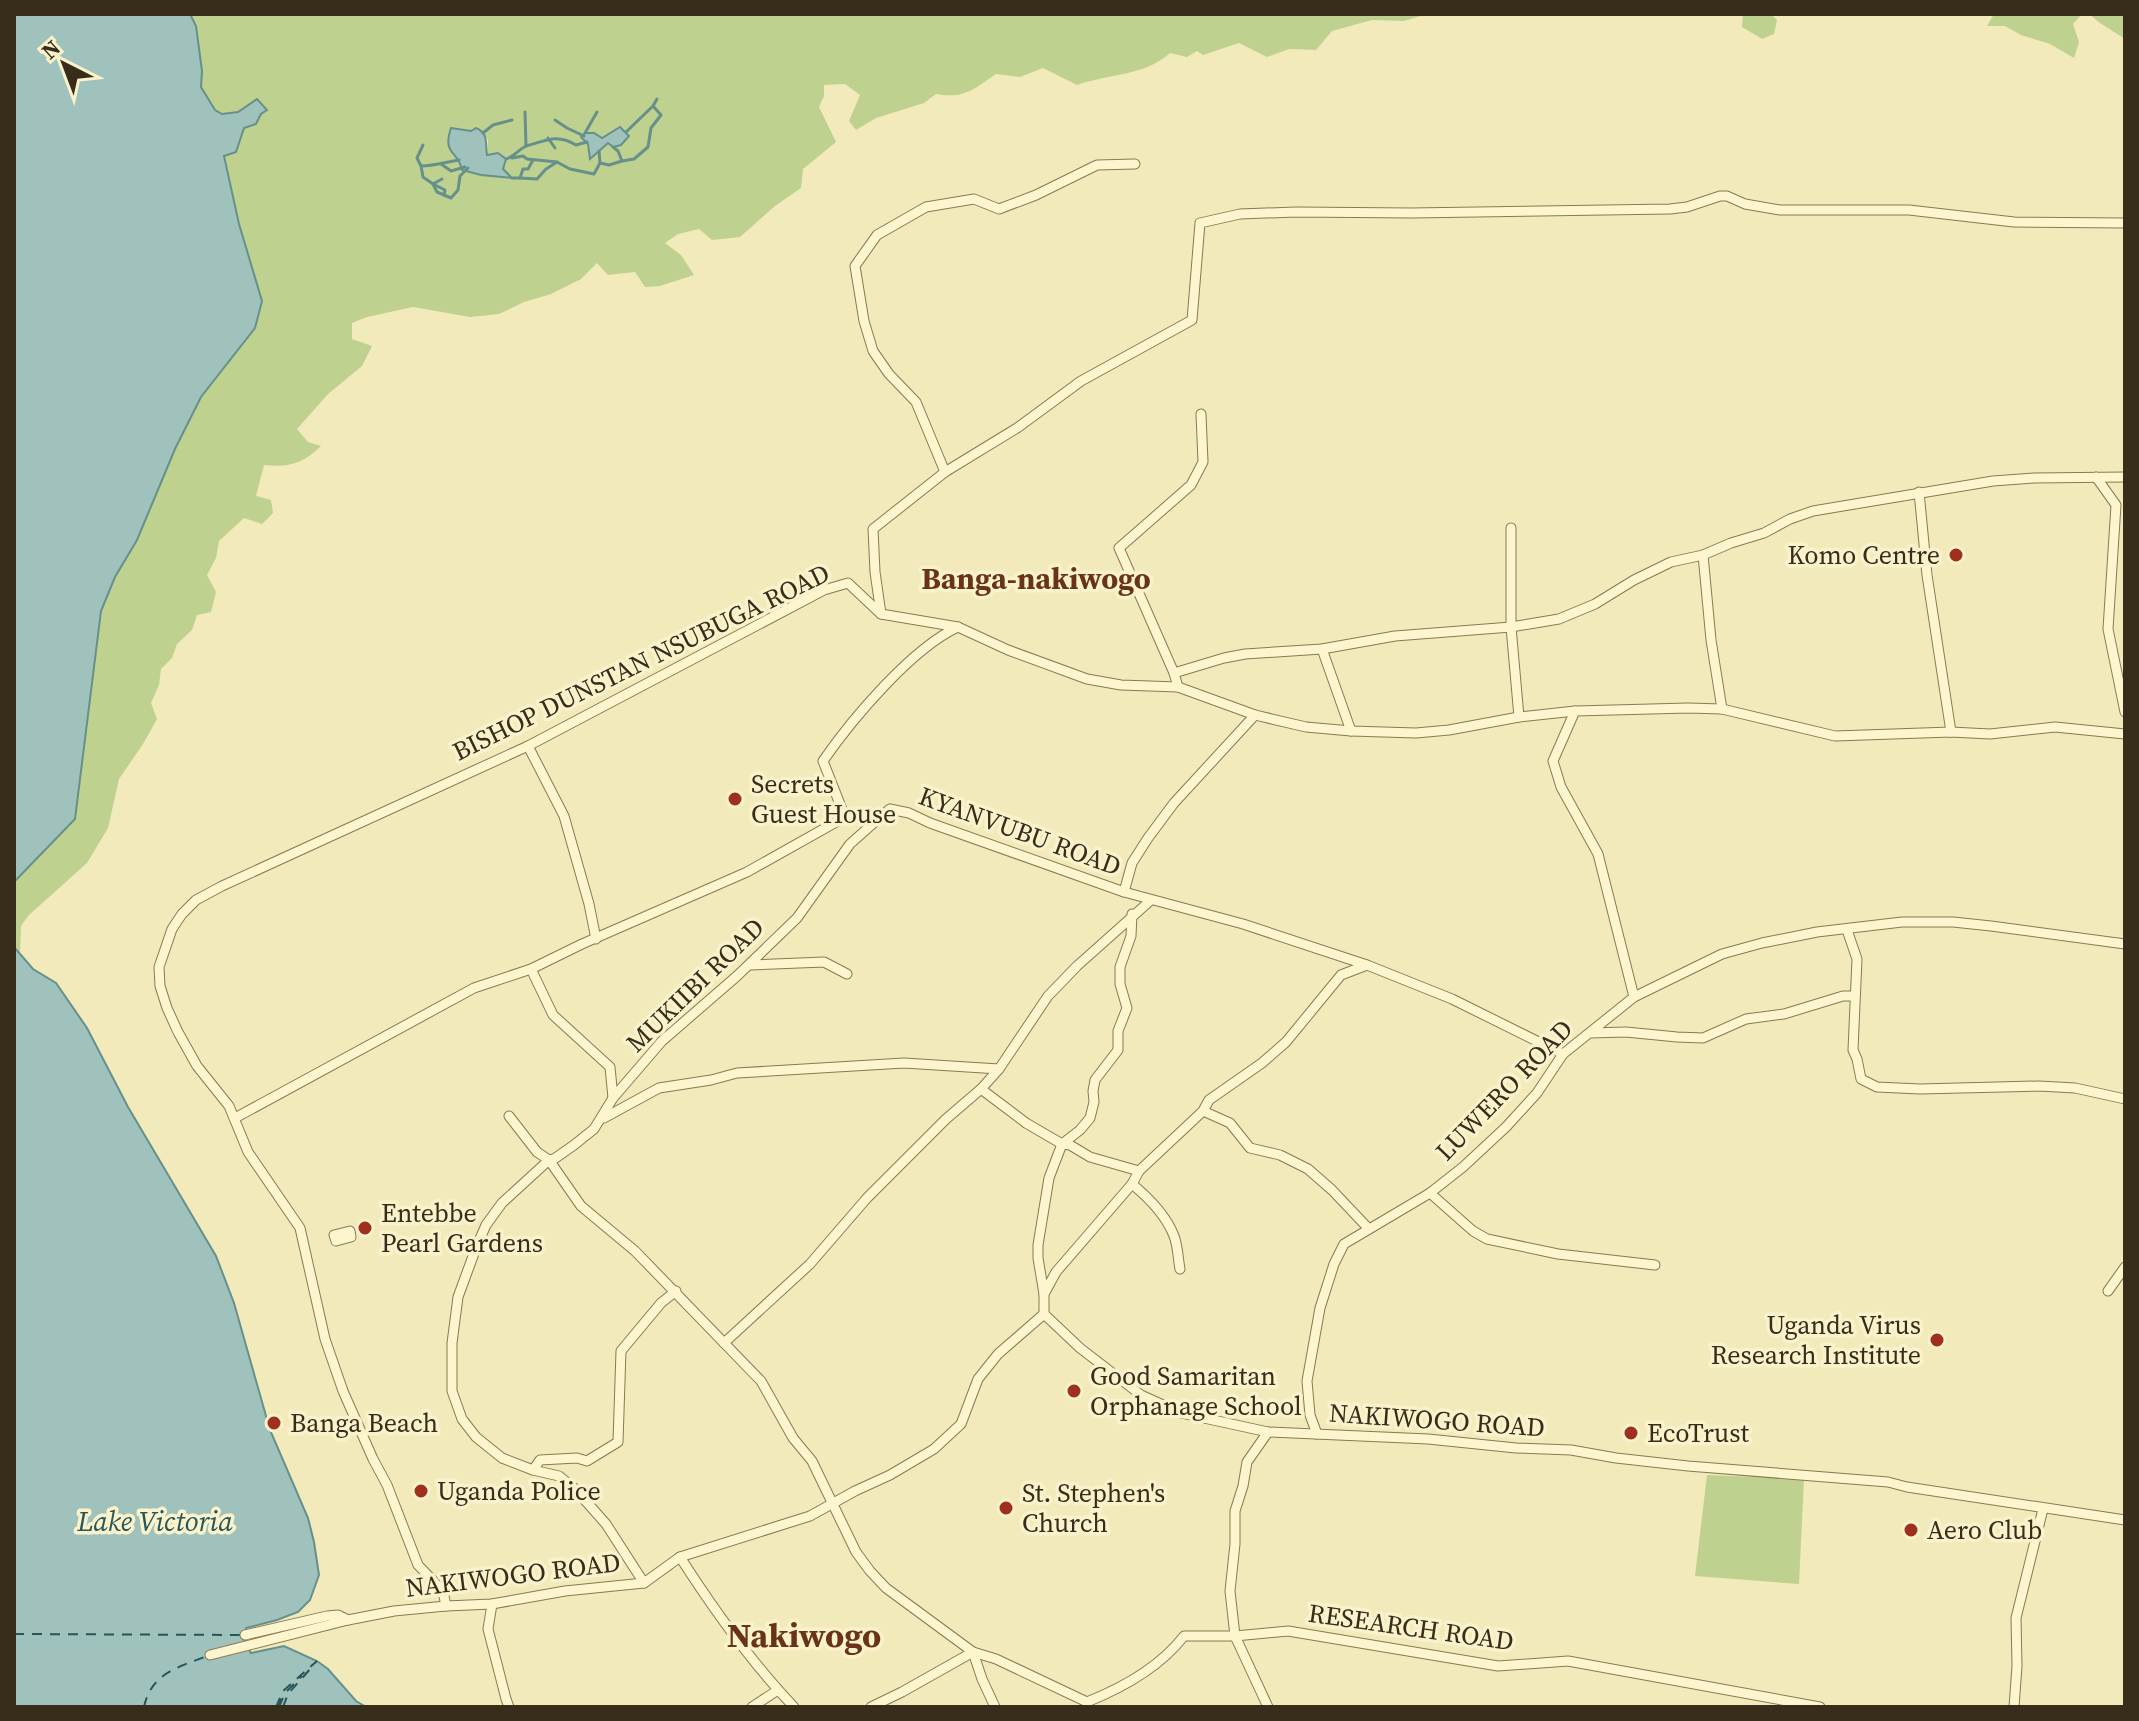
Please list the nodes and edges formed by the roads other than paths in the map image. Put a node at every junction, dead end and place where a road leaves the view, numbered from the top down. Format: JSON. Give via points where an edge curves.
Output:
{"nodes":[{"id":1,"x":1135,"y":164,"type":"dead end"},
{"id":2,"x":2125,"y":223,"type":"edge"},
{"id":3,"x":1201,"y":414,"type":"dead end"},
{"id":4,"x":945,"y":472,"type":"junction"},
{"id":5,"x":2096,"y":477,"type":"junction"},
{"id":6,"x":2125,"y":477,"type":"edge"},
{"id":7,"x":1919,"y":492,"type":"junction"},
{"id":8,"x":1511,"y":528,"type":"dead end"},
{"id":9,"x":1703,"y":555,"type":"junction"},
{"id":10,"x":881,"y":614,"type":"junction"},
{"id":11,"x":958,"y":627,"type":"junction"},
{"id":12,"x":1511,"y":627,"type":"junction"},
{"id":13,"x":1322,"y":649,"type":"junction"},
{"id":14,"x":1174,"y":673,"type":"junction"},
{"id":15,"x":1178,"y":687,"type":"junction"},
{"id":16,"x":1722,"y":709,"type":"junction"},
{"id":17,"x":1575,"y":711,"type":"junction"},
{"id":18,"x":2125,"y":712,"type":"edge"},
{"id":19,"x":1255,"y":715,"type":"junction"},
{"id":20,"x":1519,"y":717,"type":"junction"},
{"id":21,"x":1351,"y":731,"type":"junction"},
{"id":22,"x":1951,"y":732,"type":"junction"},
{"id":23,"x":2125,"y":734,"type":"edge"},
{"id":24,"x":528,"y":746,"type":"junction"},
{"id":25,"x":845,"y":817,"type":"junction"},
{"id":26,"x":877,"y":820,"type":"junction"},
{"id":27,"x":1124,"y":892,"type":"junction"},
{"id":28,"x":1151,"y":900,"type":"junction"},
{"id":29,"x":1132,"y":914,"type":"junction"},
{"id":30,"x":1847,"y":930,"type":"junction"},
{"id":31,"x":596,"y":939,"type":"junction"},
{"id":32,"x":2125,"y":944,"type":"edge"},
{"id":33,"x":749,"y":965,"type":"junction"},
{"id":34,"x":1367,"y":965,"type":"junction"},
{"id":35,"x":531,"y":969,"type":"junction"},
{"id":36,"x":847,"y":974,"type":"dead end"},
{"id":37,"x":1854,"y":996,"type":"junction"},
{"id":38,"x":1634,"y":997,"type":"junction"},
{"id":39,"x":1590,"y":1033,"type":"junction"},
{"id":40,"x":1563,"y":1054,"type":"junction"},
{"id":41,"x":999,"y":1069,"type":"junction"},
{"id":42,"x":981,"y":1089,"type":"junction"},
{"id":43,"x":613,"y":1098,"type":"junction"},
{"id":44,"x":2125,"y":1099,"type":"edge"},
{"id":45,"x":1203,"y":1111,"type":"junction"},
{"id":46,"x":509,"y":1116,"type":"dead end"},
{"id":47,"x":235,"y":1118,"type":"junction"},
{"id":48,"x":601,"y":1119,"type":"junction"},
{"id":49,"x":1062,"y":1144,"type":"junction"},
{"id":50,"x":549,"y":1160,"type":"junction"},
{"id":51,"x":1139,"y":1171,"type":"junction"},
{"id":52,"x":1132,"y":1184,"type":"junction"},
{"id":53,"x":1430,"y":1193,"type":"junction"},
{"id":54,"x":1368,"y":1228,"type":"junction"},
{"id":55,"x":1655,"y":1265,"type":"dead end"},
{"id":56,"x":2125,"y":1267,"type":"edge"},
{"id":57,"x":1180,"y":1269,"type":"dead end"},
{"id":58,"x":676,"y":1291,"type":"junction"},
{"id":59,"x":2108,"y":1291,"type":"dead end"},
{"id":60,"x":1044,"y":1294,"type":"junction"},
{"id":61,"x":1044,"y":1314,"type":"junction"},
{"id":62,"x":724,"y":1343,"type":"junction"},
{"id":63,"x":1268,"y":1432,"type":"junction"},
{"id":64,"x":1317,"y":1434,"type":"junction"},
{"id":65,"x":533,"y":1470,"type":"junction"},
{"id":66,"x":834,"y":1502,"type":"junction"},
{"id":67,"x":2043,"y":1509,"type":"junction"},
{"id":68,"x":2125,"y":1520,"type":"edge"},
{"id":69,"x":680,"y":1557,"type":"junction"},
{"id":70,"x":644,"y":1583,"type":"junction"},
{"id":71,"x":492,"y":1604,"type":"junction"},
{"id":72,"x":446,"y":1606,"type":"junction"},
{"id":73,"x":348,"y":1620,"type":"junction"},
{"id":74,"x":245,"y":1635,"type":"dead end"},
{"id":75,"x":1235,"y":1636,"type":"junction"},
{"id":76,"x":973,"y":1652,"type":"junction"},
{"id":77,"x":210,"y":1655,"type":"dead end"},
{"id":78,"x":778,"y":1690,"type":"junction"},
{"id":79,"x":509,"y":1707,"type":"edge"},
{"id":80,"x":752,"y":1707,"type":"edge"},
{"id":81,"x":794,"y":1707,"type":"edge"},
{"id":82,"x":871,"y":1707,"type":"edge"},
{"id":83,"x":995,"y":1707,"type":"edge"},
{"id":84,"x":1268,"y":1707,"type":"edge"},
{"id":85,"x":1820,"y":1707,"type":"edge"},
{"id":86,"x":2014,"y":1707,"type":"edge"}],
"edges":[{"from":1,"to":4,"type":"street","via":[[1097,165],[999,209],[974,199],[926,207],[877,235],[855,266],[873,351],[916,402]]},
{"from":2,"to":4,"type":"street","via":[[2014,222],[1909,210],[1780,210],[1727,196],[1670,209],[1240,214],[1200,223],[1192,320],[1081,381]]},
{"from":3,"to":14,"type":"street","via":[[1203,462],[1191,485],[1119,548]]},
{"from":4,"to":10,"type":"street","via":[[873,529]]},
{"from":5,"to":6,"type":"street"},
{"from":5,"to":7,"type":"street","via":[[1993,481]]},
{"from":5,"to":18,"type":"street","via":[[2116,505],[2108,629]]},
{"from":7,"to":9,"type":"street","via":[[1813,511]]},
{"from":7,"to":22,"type":"street"},
{"from":8,"to":12,"type":"street"},
{"from":9,"to":12,"type":"street","via":[[1671,562],[1568,616]]},
{"from":9,"to":16,"type":"street"},
{"from":10,"to":11,"type":"street"},
{"from":10,"to":24,"type":"street","name":"BISHOP DUNSTAN NSUBUGA ROAD","via":[[848,583],[836,585]]},
{"from":11,"to":15,"type":"street","via":[[1087,679]]},
{"from":11,"to":25,"type":"street","via":[[914,657],[823,761]]},
{"from":12,"to":13,"type":"street","via":[[1395,636]]},
{"from":12,"to":20,"type":"street"},
{"from":13,"to":14,"type":"street","via":[[1245,654]]},
{"from":13,"to":21,"type":"street"},
{"from":14,"to":15,"type":"street"},
{"from":15,"to":19,"type":"street"},
{"from":16,"to":17,"type":"street"},
{"from":16,"to":22,"type":"street","via":[[1835,736]]},
{"from":17,"to":20,"type":"street"},
{"from":17,"to":38,"type":"street","via":[[1553,761],[1561,787],[1598,854]]},
{"from":19,"to":21,"type":"street"},
{"from":19,"to":27,"type":"street","via":[[1148,838],[1132,863]]},
{"from":20,"to":21,"type":"street","via":[[1416,733]]},
{"from":22,"to":23,"type":"street","via":[[2055,727]]},
{"from":24,"to":31,"type":"street","via":[[564,816]]},
{"from":24,"to":47,"type":"street","name":"BISHOP DUNSTAN NSUBUGA ROAD","via":[[222,886],[182,914],[163,950],[160,986],[187,1050]]},
{"from":25,"to":26,"type":"street","name":"KYANVUBU ROAD"},
{"from":25,"to":31,"type":"street","via":[[747,872]]},
{"from":26,"to":27,"type":"street","name":"KYANVUBU ROAD","via":[[890,809],[909,813]]},
{"from":26,"to":33,"type":"street","name":"MUKIIBI ROAD","via":[[850,844],[797,918]]},
{"from":27,"to":28,"type":"street","name":"KYANVUBU ROAD"},
{"from":28,"to":29,"type":"street"},
{"from":28,"to":34,"type":"street","name":"KYANVUBU ROAD"},
{"from":29,"to":41,"type":"street","via":[[1048,996]]},
{"from":29,"to":49,"type":"street","via":[[1120,967],[1127,1008],[1118,1050],[1095,1080],[1090,1118]]},
{"from":30,"to":32,"type":"street","name":"LUWERO ROAD","via":[[1953,922]]},
{"from":30,"to":37,"type":"street","via":[[1857,959]]},
{"from":30,"to":38,"type":"street","name":"LUWERO ROAD","via":[[1722,954]]},
{"from":31,"to":35,"type":"street"},
{"from":33,"to":36,"type":"street","via":[[824,962]]},
{"from":33,"to":43,"type":"street","name":"MUKIIBI ROAD","via":[[662,1041]]},
{"from":34,"to":40,"type":"street","name":"KYANVUBU ROAD","via":[[1452,999]]},
{"from":34,"to":45,"type":"street","via":[[1341,975],[1286,1042],[1209,1100]]},
{"from":35,"to":43,"type":"street","via":[[553,1015],[610,1067]]},
{"from":35,"to":47,"type":"street","via":[[474,988]]},
{"from":37,"to":39,"type":"street","via":[[1746,1019],[1703,1038]]},
{"from":37,"to":44,"type":"street","via":[[1853,1050],[1861,1079],[1877,1087],[2039,1086]]},
{"from":38,"to":39,"type":"street","name":"LUWERO ROAD"},
{"from":39,"to":40,"type":"street","name":"LUWERO ROAD"},
{"from":40,"to":53,"type":"street","name":"LUWERO ROAD","via":[[1506,1127]]},
{"from":41,"to":42,"type":"street"},
{"from":41,"to":48,"type":"street","via":[[904,1063],[737,1073],[659,1088]]},
{"from":42,"to":49,"type":"street"},
{"from":42,"to":62,"type":"street","via":[[867,1198],[810,1264]]},
{"from":43,"to":48,"type":"street","name":"MUKIIBI ROAD"},
{"from":45,"to":51,"type":"street"},
{"from":45,"to":54,"type":"street","via":[[1230,1123],[1250,1148],[1308,1169]]},
{"from":46,"to":50,"type":"street","via":[[527,1142]]},
{"from":47,"to":72,"type":"street","name":"BISHOP DUNSTAN NSUBUGA ROAD","via":[[248,1152],[300,1228],[325,1339],[343,1391],[418,1565],[443,1591]]},
{"from":48,"to":50,"type":"street","name":"MUKIIBI ROAD"},
{"from":49,"to":51,"type":"street"},
{"from":49,"to":60,"type":"street","via":[[1049,1178],[1038,1245]]},
{"from":50,"to":58,"type":"street","via":[[581,1206]]},
{"from":50,"to":65,"type":"street","name":"MUKIIBI ROAD","via":[[513,1191],[486,1225],[458,1297],[452,1343],[452,1391],[462,1419],[502,1458]]},
{"from":51,"to":52,"type":"street"},
{"from":52,"to":57,"type":"street","via":[[1153,1202],[1175,1237]]},
{"from":52,"to":60,"type":"street","via":[[1056,1272]]},
{"from":53,"to":54,"type":"street","name":"LUWERO ROAD"},
{"from":53,"to":55,"type":"street","via":[[1487,1239]]},
{"from":54,"to":64,"type":"street","name":"LUWERO ROAD","via":[[1344,1244],[1320,1308],[1307,1381]]},
{"from":56,"to":59,"type":"street"},
{"from":58,"to":62,"type":"street"},
{"from":58,"to":65,"type":"street","via":[[621,1351],[618,1442],[587,1461],[540,1460]]},
{"from":60,"to":61,"type":"street"},
{"from":61,"to":63,"type":"street","name":"NAKIWOGO ROAD","via":[[1141,1395],[1181,1413]]},
{"from":61,"to":66,"type":"street","name":"NAKIWOGO ROAD","via":[[998,1354],[978,1379],[961,1424],[934,1449]]},
{"from":62,"to":66,"type":"street","via":[[761,1381]]},
{"from":63,"to":64,"type":"street","name":"NAKIWOGO ROAD"},
{"from":63,"to":75,"type":"street","via":[[1247,1462],[1235,1511],[1230,1591]]},
{"from":64,"to":67,"type":"street","name":"NAKIWOGO ROAD","via":[[1571,1450],[1688,1466],[1888,1482]]},
{"from":65,"to":70,"type":"street","name":"MUKIIBI ROAD","via":[[559,1476],[575,1489],[606,1524]]},
{"from":66,"to":69,"type":"street","name":"NAKIWOGO ROAD","via":[[810,1516]]},
{"from":66,"to":76,"type":"street","via":[[856,1552],[886,1588]]},
{"from":67,"to":68,"type":"street","name":"NAKIWOGO ROAD"},
{"from":67,"to":86,"type":"street","via":[[2016,1618]]},
{"from":69,"to":70,"type":"street","name":"NAKIWOGO ROAD"},
{"from":69,"to":78,"type":"street"},
{"from":70,"to":71,"type":"street","name":"NAKIWOGO ROAD"},
{"from":71,"to":72,"type":"street","name":"NAKIWOGO ROAD"},
{"from":71,"to":79,"type":"street","via":[[488,1629]]},
{"from":72,"to":73,"type":"street","name":"NAKIWOGO ROAD"},
{"from":73,"to":74,"type":"street","via":[[327,1616]]},
{"from":73,"to":77,"type":"street","name":"NAKIWOGO ROAD"},
{"from":75,"to":76,"type":"street","name":"RESEARCH ROAD","via":[[1184,1636],[1129,1682],[1087,1702]]},
{"from":75,"to":84,"type":"street"},
{"from":75,"to":85,"type":"street","name":"RESEARCH ROAD","via":[[1288,1631],[1498,1666],[1568,1661]]},
{"from":76,"to":82,"type":"street"},
{"from":76,"to":83,"type":"street"},
{"from":78,"to":80,"type":"street"},
{"from":78,"to":81,"type":"street"}]}
